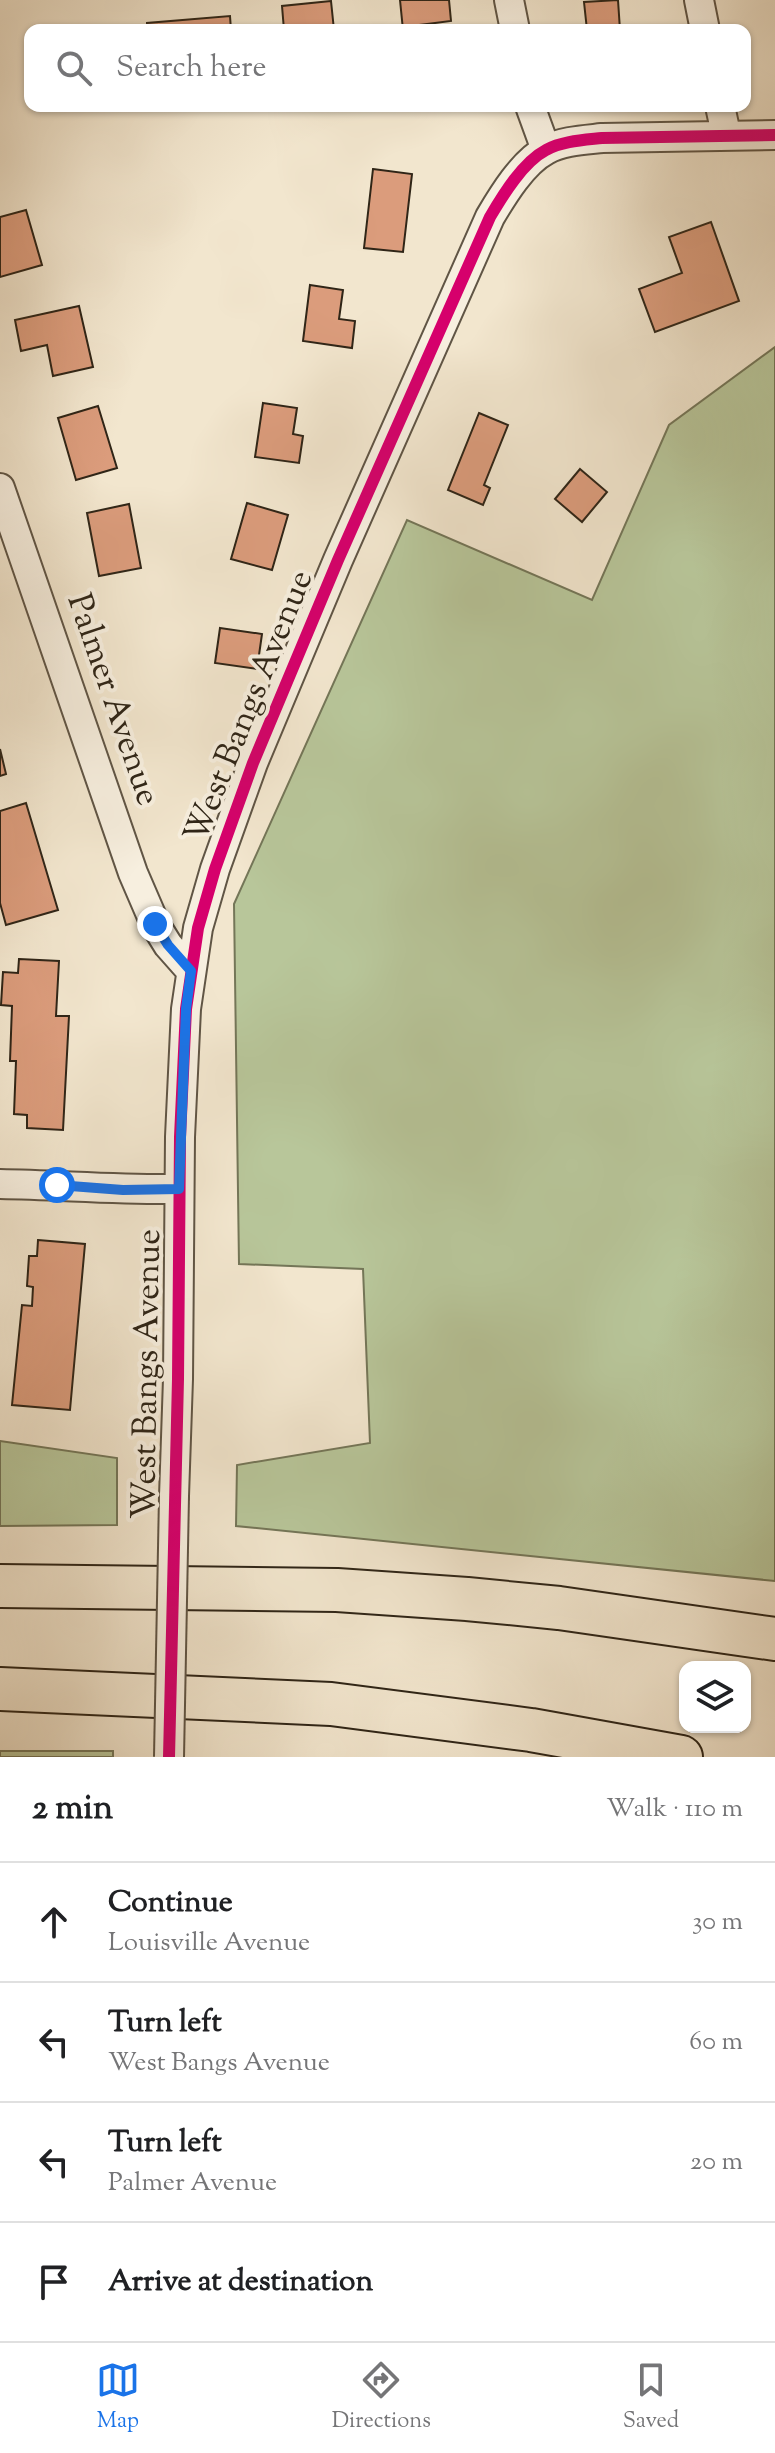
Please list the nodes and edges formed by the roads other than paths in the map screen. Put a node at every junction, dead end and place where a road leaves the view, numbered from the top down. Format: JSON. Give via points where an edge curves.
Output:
{"nodes":[{"id":1,"x":509,"y":0,"type":"edge"},
{"id":2,"x":699,"y":0,"type":"edge"},
{"id":3,"x":514,"y":24,"type":"edge"},
{"id":4,"x":704,"y":24,"type":"edge"},
{"id":5,"x":532,"y":112,"type":"edge"},
{"id":6,"x":721,"y":112,"type":"edge"},
{"id":7,"x":726,"y":134,"type":"junction"},
{"id":8,"x":775,"y":135,"type":"edge"},
{"id":9,"x":546,"y":150,"type":"junction"},
{"id":10,"x":0,"y":488,"type":"edge"},
{"id":11,"x":191,"y":971,"type":"junction"},
{"id":12,"x":0,"y":1184,"type":"edge"},
{"id":13,"x":179,"y":1189,"type":"junction"},
{"id":14,"x":0,"y":1586,"type":"edge"},
{"id":15,"x":775,"y":1639,"type":"edge"},
{"id":16,"x":0,"y":1689,"type":"edge"},
{"id":17,"x":169,"y":1757,"type":"edge"},
{"id":18,"x":681,"y":1757,"type":"edge"}],
"edges":[{"from":1,"to":3,"type":"street"},
{"from":2,"to":4,"type":"street"},
{"from":5,"to":9,"type":"street"},
{"from":6,"to":7,"type":"street"},
{"from":7,"to":8,"type":"street"},
{"from":7,"to":9,"type":"street","via":[[602,138]]},
{"from":9,"to":11,"type":"street","name":"West Bangs Avenue","via":[[507,189],[490,217],[345,546],[253,763],[215,869]]},
{"from":10,"to":11,"type":"street","name":"Palmer Avenue","via":[[133,873],[155,924]]},
{"from":11,"to":13,"type":"street","name":"West Bangs Avenue"},
{"from":12,"to":13,"type":"street"},
{"from":13,"to":17,"type":"street","name":"West Bangs Avenue","bridge":true},
{"from":14,"to":15,"type":"highway","via":[[381,1593],[559,1608]]},
{"from":16,"to":18,"type":"highway","via":[[331,1704],[531,1730]]}]}
